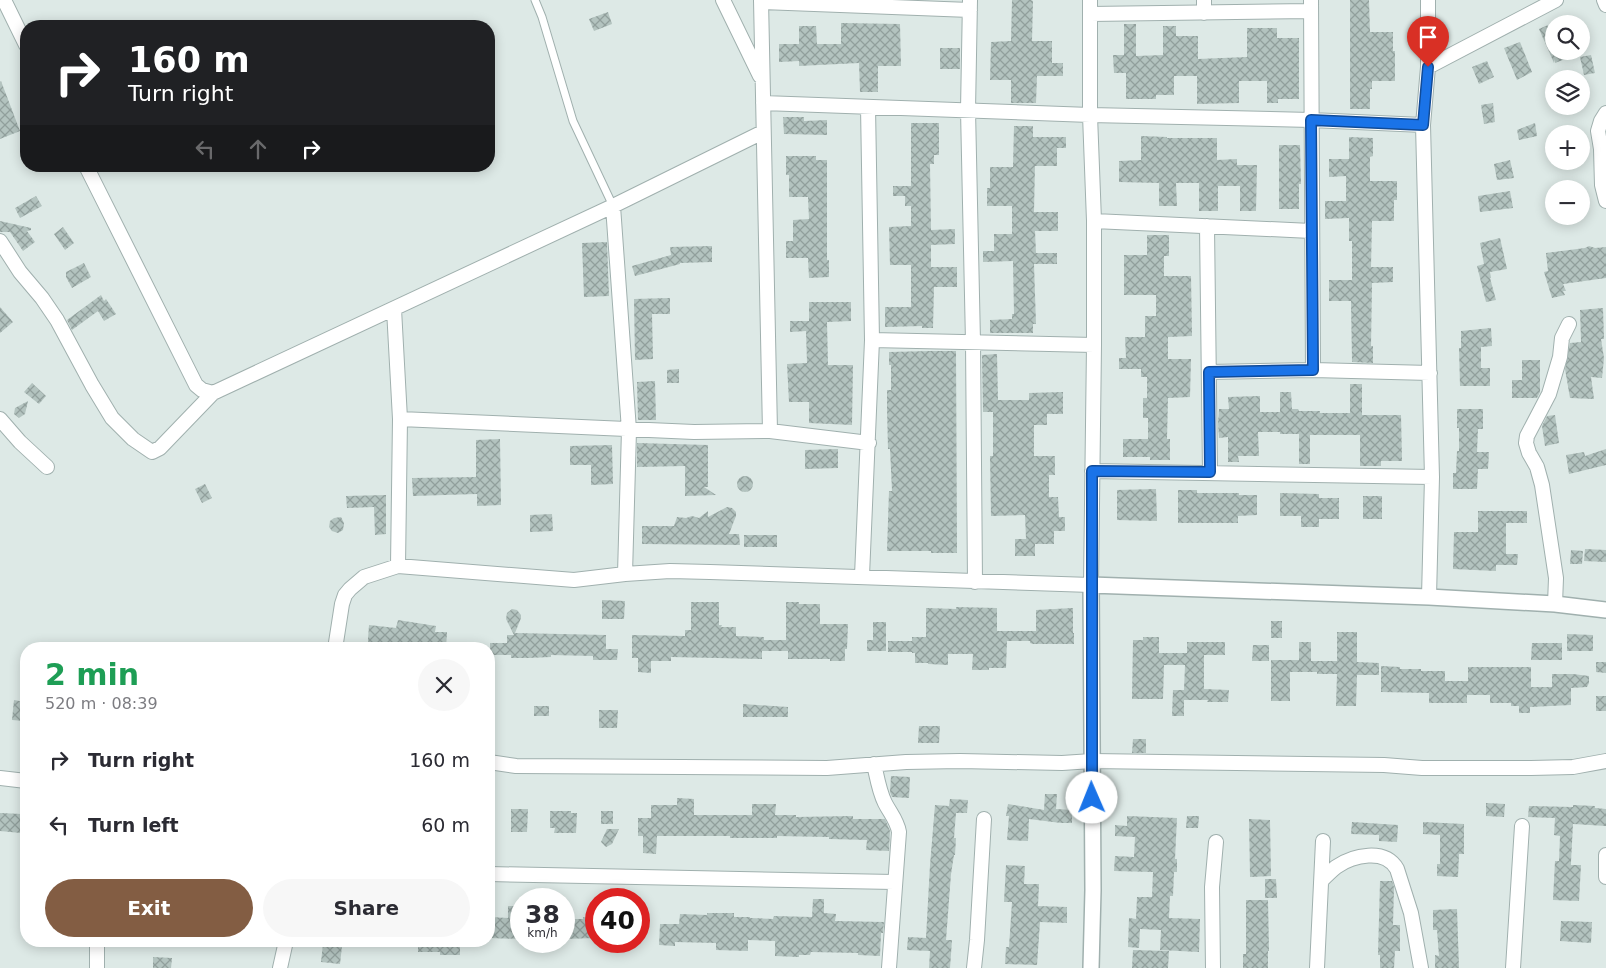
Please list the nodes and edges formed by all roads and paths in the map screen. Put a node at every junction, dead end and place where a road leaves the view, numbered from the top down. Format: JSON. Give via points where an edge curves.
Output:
{"nodes":[{"id":1,"x":4,"y":0,"type":"edge"},
{"id":2,"x":534,"y":0,"type":"edge"},
{"id":3,"x":723,"y":0,"type":"edge"},
{"id":4,"x":1428,"y":0,"type":"edge"},
{"id":5,"x":1556,"y":0,"type":"edge"},
{"id":6,"x":1604,"y":0,"type":"edge"},
{"id":7,"x":761,"y":1,"type":"edge"},
{"id":8,"x":868,"y":3,"type":"edge"},
{"id":9,"x":970,"y":5,"type":"edge"},
{"id":10,"x":1606,"y":5,"type":"edge"},
{"id":11,"x":1204,"y":6,"type":"edge"},
{"id":12,"x":1311,"y":6,"type":"edge"},
{"id":13,"x":1090,"y":7,"type":"edge"},
{"id":14,"x":20,"y":33,"type":"edge"},
{"id":15,"x":1428,"y":67,"type":"junction"},
{"id":16,"x":762,"y":80,"type":"junction"},
{"id":17,"x":762,"y":103,"type":"junction"},
{"id":18,"x":868,"y":107,"type":"junction"},
{"id":19,"x":968,"y":110,"type":"junction"},
{"id":20,"x":1606,"y":113,"type":"edge"},
{"id":21,"x":1090,"y":115,"type":"junction"},
{"id":22,"x":1311,"y":120,"type":"junction"},
{"id":23,"x":1423,"y":125,"type":"junction"},
{"id":24,"x":763,"y":132,"type":"junction"},
{"id":25,"x":89,"y":172,"type":"edge"},
{"id":26,"x":1606,"y":201,"type":"edge"},
{"id":27,"x":613,"y":206,"type":"junction"},
{"id":28,"x":1094,"y":221,"type":"junction"},
{"id":29,"x":1207,"y":226,"type":"junction"},
{"id":30,"x":1311,"y":231,"type":"junction"},
{"id":31,"x":0,"y":241,"type":"edge"},
{"id":32,"x":394,"y":309,"type":"junction"},
{"id":33,"x":1569,"y":324,"type":"dead end"},
{"id":34,"x":872,"y":340,"type":"junction"},
{"id":35,"x":973,"y":342,"type":"junction"},
{"id":36,"x":1094,"y":345,"type":"junction"},
{"id":37,"x":1313,"y":370,"type":"junction"},
{"id":38,"x":1209,"y":372,"type":"junction"},
{"id":39,"x":1430,"y":373,"type":"junction"},
{"id":40,"x":213,"y":393,"type":"junction"},
{"id":41,"x":0,"y":419,"type":"edge"},
{"id":42,"x":400,"y":419,"type":"junction"},
{"id":43,"x":629,"y":430,"type":"junction"},
{"id":44,"x":770,"y":431,"type":"junction"},
{"id":45,"x":869,"y":443,"type":"junction"},
{"id":46,"x":47,"y":467,"type":"dead end"},
{"id":47,"x":1092,"y":471,"type":"junction"},
{"id":48,"x":1210,"y":472,"type":"junction"},
{"id":49,"x":1432,"y":476,"type":"junction"},
{"id":50,"x":398,"y":566,"type":"junction"},
{"id":51,"x":625,"y":574,"type":"junction"},
{"id":52,"x":862,"y":576,"type":"junction"},
{"id":53,"x":975,"y":582,"type":"junction"},
{"id":54,"x":1091,"y":585,"type":"junction"},
{"id":55,"x":1429,"y":597,"type":"junction"},
{"id":56,"x":1556,"y":604,"type":"junction"},
{"id":57,"x":1606,"y":610,"type":"edge"},
{"id":58,"x":336,"y":642,"type":"edge"},
{"id":59,"x":1092,"y":761,"type":"junction"},
{"id":60,"x":1606,"y":761,"type":"edge"},
{"id":61,"x":495,"y":763,"type":"edge"},
{"id":62,"x":874,"y":764,"type":"junction"},
{"id":63,"x":0,"y":778,"type":"edge"},
{"id":64,"x":20,"y":780,"type":"edge"},
{"id":65,"x":984,"y":819,"type":"dead end"},
{"id":66,"x":1522,"y":826,"type":"dead end"},
{"id":67,"x":1216,"y":842,"type":"dead end"},
{"id":68,"x":1323,"y":842,"type":"dead end"},
{"id":69,"x":1606,"y":855,"type":"edge"},
{"id":70,"x":495,"y":874,"type":"edge"},
{"id":71,"x":1606,"y":876,"type":"edge"},
{"id":72,"x":1321,"y":881,"type":"junction"},
{"id":73,"x":894,"y":882,"type":"junction"},
{"id":74,"x":98,"y":947,"type":"edge"},
{"id":75,"x":285,"y":947,"type":"edge"},
{"id":76,"x":97,"y":968,"type":"edge"},
{"id":77,"x":280,"y":968,"type":"edge"},
{"id":78,"x":888,"y":968,"type":"edge"},
{"id":79,"x":974,"y":968,"type":"edge"},
{"id":80,"x":1091,"y":968,"type":"edge"},
{"id":81,"x":1213,"y":968,"type":"edge"},
{"id":82,"x":1317,"y":968,"type":"edge"},
{"id":83,"x":1421,"y":968,"type":"edge"},
{"id":84,"x":1513,"y":968,"type":"edge"}],
"edges":[{"from":1,"to":14,"type":"street"},
{"from":2,"to":27,"type":"lane","via":[[573,121]]},
{"from":3,"to":16,"type":"street"},
{"from":4,"to":15,"type":"street"},
{"from":5,"to":15,"type":"street"},
{"from":6,"to":10,"type":"street"},
{"from":7,"to":8,"type":"street"},
{"from":7,"to":16,"type":"street"},
{"from":8,"to":9,"type":"street"},
{"from":9,"to":19,"type":"street"},
{"from":11,"to":12,"type":"street"},
{"from":11,"to":13,"type":"street"},
{"from":12,"to":22,"type":"street"},
{"from":13,"to":21,"type":"street"},
{"from":15,"to":23,"type":"street"},
{"from":16,"to":17,"type":"street"},
{"from":17,"to":18,"type":"street"},
{"from":17,"to":24,"type":"street"},
{"from":18,"to":19,"type":"street"},
{"from":18,"to":34,"type":"street"},
{"from":19,"to":21,"type":"street"},
{"from":19,"to":35,"type":"street"},
{"from":20,"to":26,"type":"street","via":[[1598,132]]},
{"from":21,"to":22,"type":"street"},
{"from":21,"to":28,"type":"street"},
{"from":22,"to":23,"type":"street"},
{"from":22,"to":30,"type":"street"},
{"from":23,"to":39,"type":"street"},
{"from":24,"to":27,"type":"street"},
{"from":24,"to":44,"type":"street"},
{"from":25,"to":40,"type":"street","via":[[196,384]]},
{"from":27,"to":32,"type":"street"},
{"from":27,"to":43,"type":"street"},
{"from":28,"to":29,"type":"street"},
{"from":28,"to":36,"type":"street"},
{"from":29,"to":30,"type":"street"},
{"from":29,"to":38,"type":"street"},
{"from":30,"to":37,"type":"street"},
{"from":31,"to":40,"type":"street","via":[[57,320],[112,418],[133,439],[152,452],[158,450]]},
{"from":32,"to":40,"type":"street"},
{"from":32,"to":42,"type":"street"},
{"from":33,"to":56,"type":"street","via":[[1562,338],[1549,394],[1526,443],[1542,485],[1556,578]]},
{"from":34,"to":35,"type":"street"},
{"from":34,"to":45,"type":"street"},
{"from":35,"to":36,"type":"street"},
{"from":35,"to":53,"type":"street"},
{"from":36,"to":47,"type":"street"},
{"from":37,"to":38,"type":"street"},
{"from":37,"to":39,"type":"street"},
{"from":38,"to":48,"type":"street"},
{"from":39,"to":49,"type":"street"},
{"from":41,"to":46,"type":"street"},
{"from":42,"to":43,"type":"street"},
{"from":42,"to":50,"type":"street"},
{"from":43,"to":44,"type":"street"},
{"from":43,"to":51,"type":"street"},
{"from":44,"to":45,"type":"street"},
{"from":45,"to":52,"type":"street"},
{"from":47,"to":48,"type":"street"},
{"from":47,"to":54,"type":"street"},
{"from":48,"to":49,"type":"street"},
{"from":49,"to":55,"type":"street"},
{"from":50,"to":51,"type":"street","via":[[574,580]]},
{"from":50,"to":58,"type":"street","via":[[364,577],[350,589],[342,604]]},
{"from":51,"to":52,"type":"street","via":[[670,571]]},
{"from":52,"to":53,"type":"street"},
{"from":53,"to":54,"type":"street"},
{"from":54,"to":55,"type":"street"},
{"from":54,"to":59,"type":"street"},
{"from":55,"to":56,"type":"street"},
{"from":56,"to":57,"type":"street"},
{"from":59,"to":60,"type":"street","via":[[1422,768],[1573,767]]},
{"from":59,"to":62,"type":"street"},
{"from":59,"to":80,"type":"street"},
{"from":61,"to":62,"type":"street","via":[[516,766],[827,768]]},
{"from":62,"to":73,"type":"street","via":[[881,794],[900,832]]},
{"from":63,"to":64,"type":"street"},
{"from":65,"to":79,"type":"street"},
{"from":66,"to":84,"type":"street"},
{"from":67,"to":81,"type":"street","via":[[1212,887]]},
{"from":68,"to":72,"type":"street"},
{"from":69,"to":71,"type":"street"},
{"from":70,"to":73,"type":"street"},
{"from":72,"to":82,"type":"street"},
{"from":72,"to":83,"type":"street","via":[[1336,867],[1358,857],[1383,857],[1394,864],[1411,913]]},
{"from":73,"to":78,"type":"street"},
{"from":74,"to":76,"type":"street"},
{"from":75,"to":77,"type":"street"}]}
